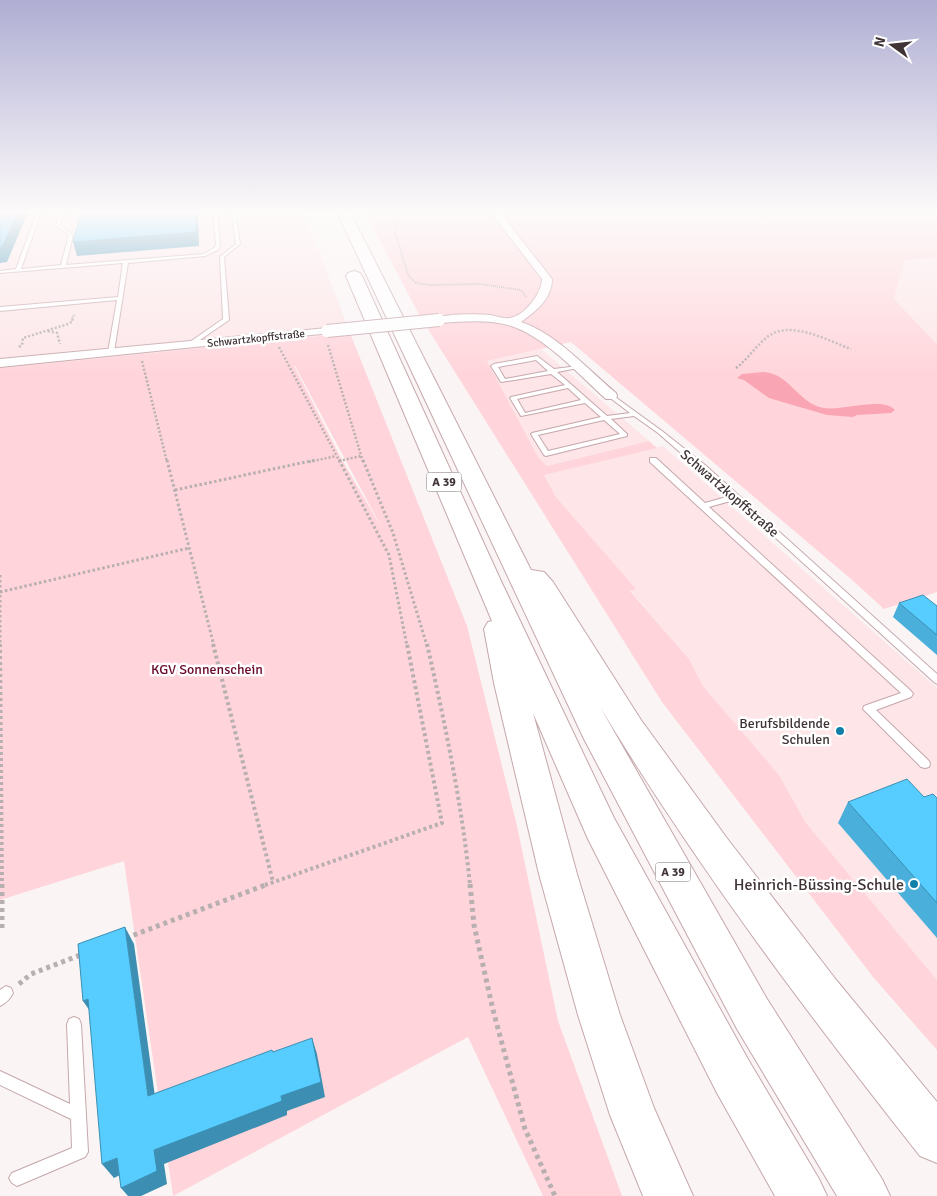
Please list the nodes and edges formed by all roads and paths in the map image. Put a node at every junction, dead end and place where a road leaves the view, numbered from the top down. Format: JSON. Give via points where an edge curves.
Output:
{"nodes":[{"id":1,"x":20,"y":266,"type":"edge"},
{"id":2,"x":78,"y":266,"type":"edge"},
{"id":3,"x":125,"y":266,"type":"edge"},
{"id":4,"x":223,"y":266,"type":"edge"},
{"id":5,"x":349,"y":266,"type":"edge"},
{"id":6,"x":369,"y":266,"type":"edge"},
{"id":7,"x":405,"y":266,"type":"edge"},
{"id":8,"x":537,"y":266,"type":"edge"},
{"id":9,"x":63,"y":267,"type":"joint"},
{"id":10,"x":18,"y":271,"type":"junction"},
{"id":11,"x":0,"y":272,"type":"edge"},
{"id":12,"x":120,"y":298,"type":"junction"},
{"id":13,"x":91,"y":301,"type":"junction"},
{"id":14,"x":534,"y":306,"type":"junction"},
{"id":15,"x":0,"y":309,"type":"edge"},
{"id":16,"x":512,"y":322,"type":"junction"},
{"id":17,"x":42,"y":331,"type":"junction"},
{"id":18,"x":326,"y":331,"type":"junction"},
{"id":19,"x":188,"y":345,"type":"junction"},
{"id":20,"x":278,"y":346,"type":"dead end"},
{"id":21,"x":15,"y":348,"type":"dead end"},
{"id":22,"x":139,"y":349,"type":"junction"},
{"id":23,"x":851,"y":349,"type":"dead end"},
{"id":24,"x":110,"y":352,"type":"junction"},
{"id":25,"x":67,"y":357,"type":"junction"},
{"id":26,"x":0,"y":363,"type":"edge"},
{"id":27,"x":576,"y":367,"type":"junction"},
{"id":28,"x":736,"y":368,"type":"dead end"},
{"id":29,"x":552,"y":372,"type":"junction"},
{"id":30,"x":569,"y":386,"type":"junction"},
{"id":31,"x":611,"y":396,"type":"joint"},
{"id":32,"x":586,"y":401,"type":"junction"},
{"id":33,"x":636,"y":414,"type":"junction"},
{"id":34,"x":606,"y":418,"type":"junction"},
{"id":35,"x":361,"y":456,"type":"junction"},
{"id":36,"x":338,"y":458,"type":"junction"},
{"id":37,"x":653,"y":460,"type":"dead end"},
{"id":38,"x":175,"y":490,"type":"junction"},
{"id":39,"x":735,"y":497,"type":"junction"},
{"id":40,"x":703,"y":506,"type":"junction"},
{"id":41,"x":500,"y":538,"type":"junction"},
{"id":42,"x":190,"y":548,"type":"junction"},
{"id":43,"x":0,"y":575,"type":"edge"},
{"id":44,"x":488,"y":581,"type":"junction"},
{"id":45,"x":0,"y":592,"type":"edge"},
{"id":46,"x":937,"y":680,"type":"edge"},
{"id":47,"x":925,"y":764,"type":"dead end"},
{"id":48,"x":273,"y":882,"type":"junction"},
{"id":49,"x":2,"y":932,"type":"dead end"},
{"id":50,"x":124,"y":939,"type":"edge"},
{"id":51,"x":87,"y":953,"type":"edge"},
{"id":52,"x":3,"y":996,"type":"edge"},
{"id":53,"x":74,"y":1024,"type":"dead end"},
{"id":54,"x":0,"y":1078,"type":"edge"},
{"id":55,"x":78,"y":1115,"type":"junction"},
{"id":56,"x":937,"y":1139,"type":"edge"},
{"id":57,"x":17,"y":1178,"type":"dead end"},
{"id":58,"x":556,"y":1196,"type":"edge"},
{"id":59,"x":668,"y":1196,"type":"edge"},
{"id":60,"x":802,"y":1196,"type":"edge"},
{"id":61,"x":865,"y":1196,"type":"edge"}],
"edges":[{"from":1,"to":10,"type":"lane"},
{"from":2,"to":9,"type":"lane"},
{"from":3,"to":12,"type":"lane"},
{"from":4,"to":19,"type":"lane","via":[[226,320]]},
{"from":5,"to":44,"type":"highway","number":"A 39"},
{"from":6,"to":41,"type":"highway","number":"A 39"},
{"from":7,"to":14,"type":"path","via":[[408,275],[416,283],[512,287],[521,290]]},
{"from":8,"to":14,"type":"street","via":[[547,279],[546,291]]},
{"from":9,"to":10,"type":"lane"},
{"from":10,"to":11,"type":"lane"},
{"from":12,"to":13,"type":"lane"},
{"from":12,"to":24,"type":"lane"},
{"from":13,"to":15,"type":"lane"},
{"from":13,"to":17,"type":"path","via":[[99,304],[72,317],[74,321]]},
{"from":14,"to":16,"type":"street"},
{"from":16,"to":18,"type":"street","name":"Schwartzkopffstraße","bridge":true,"via":[[479,318]]},
{"from":16,"to":27,"type":"street","name":"Schwartzkopffstraße","via":[[538,336]]},
{"from":17,"to":21,"type":"path","via":[[23,338],[22,345]]},
{"from":17,"to":25,"type":"path","via":[[57,333],[59,343],[70,350]]},
{"from":18,"to":19,"type":"street","name":"Schwartzkopffstraße"},
{"from":18,"to":35,"type":"path"},
{"from":19,"to":22,"type":"street","name":"Schwartzkopffstraße"},
{"from":20,"to":36,"type":"path"},
{"from":22,"to":24,"type":"street","name":"Schwartzkopffstraße"},
{"from":22,"to":38,"type":"path"},
{"from":23,"to":28,"type":"path","via":[[807,333],[774,332]]},
{"from":24,"to":25,"type":"street","name":"Schwartzkopffstraße"},
{"from":25,"to":26,"type":"street","name":"Schwartzkopffstraße"},
{"from":27,"to":29,"type":"lane"},
{"from":27,"to":31,"type":"street","name":"Schwartzkopffstraße"},
{"from":29,"to":29,"type":"lane","via":[[503,382],[494,366],[537,358]]},
{"from":29,"to":30,"type":"lane"},
{"from":30,"to":32,"type":"lane"},
{"from":30,"to":32,"type":"lane","via":[[513,398],[522,414]]},
{"from":31,"to":33,"type":"lane","name":"Schwartzkopffstraße"},
{"from":32,"to":34,"type":"lane"},
{"from":33,"to":34,"type":"lane"},
{"from":33,"to":39,"type":"lane","name":"Schwartzkopffstraße"},
{"from":34,"to":34,"type":"lane","via":[[625,434],[546,454],[534,434]]},
{"from":35,"to":36,"type":"path"},
{"from":35,"to":58,"type":"path","via":[[393,533],[423,628],[451,752],[465,834],[474,925],[493,1010],[525,1129]]},
{"from":36,"to":38,"type":"path"},
{"from":36,"to":48,"type":"path","via":[[389,555],[442,823]]},
{"from":37,"to":40,"type":"lane"},
{"from":38,"to":42,"type":"path"},
{"from":39,"to":40,"type":"lane"},
{"from":39,"to":46,"type":"lane","name":"Schwartzkopffstraße"},
{"from":40,"to":47,"type":"lane","via":[[908,694],[868,709]]},
{"from":41,"to":56,"type":"highway","via":[[543,588],[642,746],[762,916]]},
{"from":41,"to":61,"type":"highway","number":"A 39","via":[[600,739],[651,832],[752,1014]]},
{"from":42,"to":45,"type":"path"},
{"from":42,"to":48,"type":"path"},
{"from":43,"to":45,"type":"path"},
{"from":44,"to":59,"type":"highway","via":[[509,682],[598,1015],[633,1115]]},
{"from":44,"to":60,"type":"highway","number":"A 39","via":[[601,828],[734,1077]]},
{"from":45,"to":49,"type":"path"},
{"from":48,"to":50,"type":"path"},
{"from":51,"to":52,"type":"path","via":[[31,974]]},
{"from":53,"to":55,"type":"lane"},
{"from":54,"to":55,"type":"lane"},
{"from":55,"to":57,"type":"lane","via":[[80,1152]]}]}
